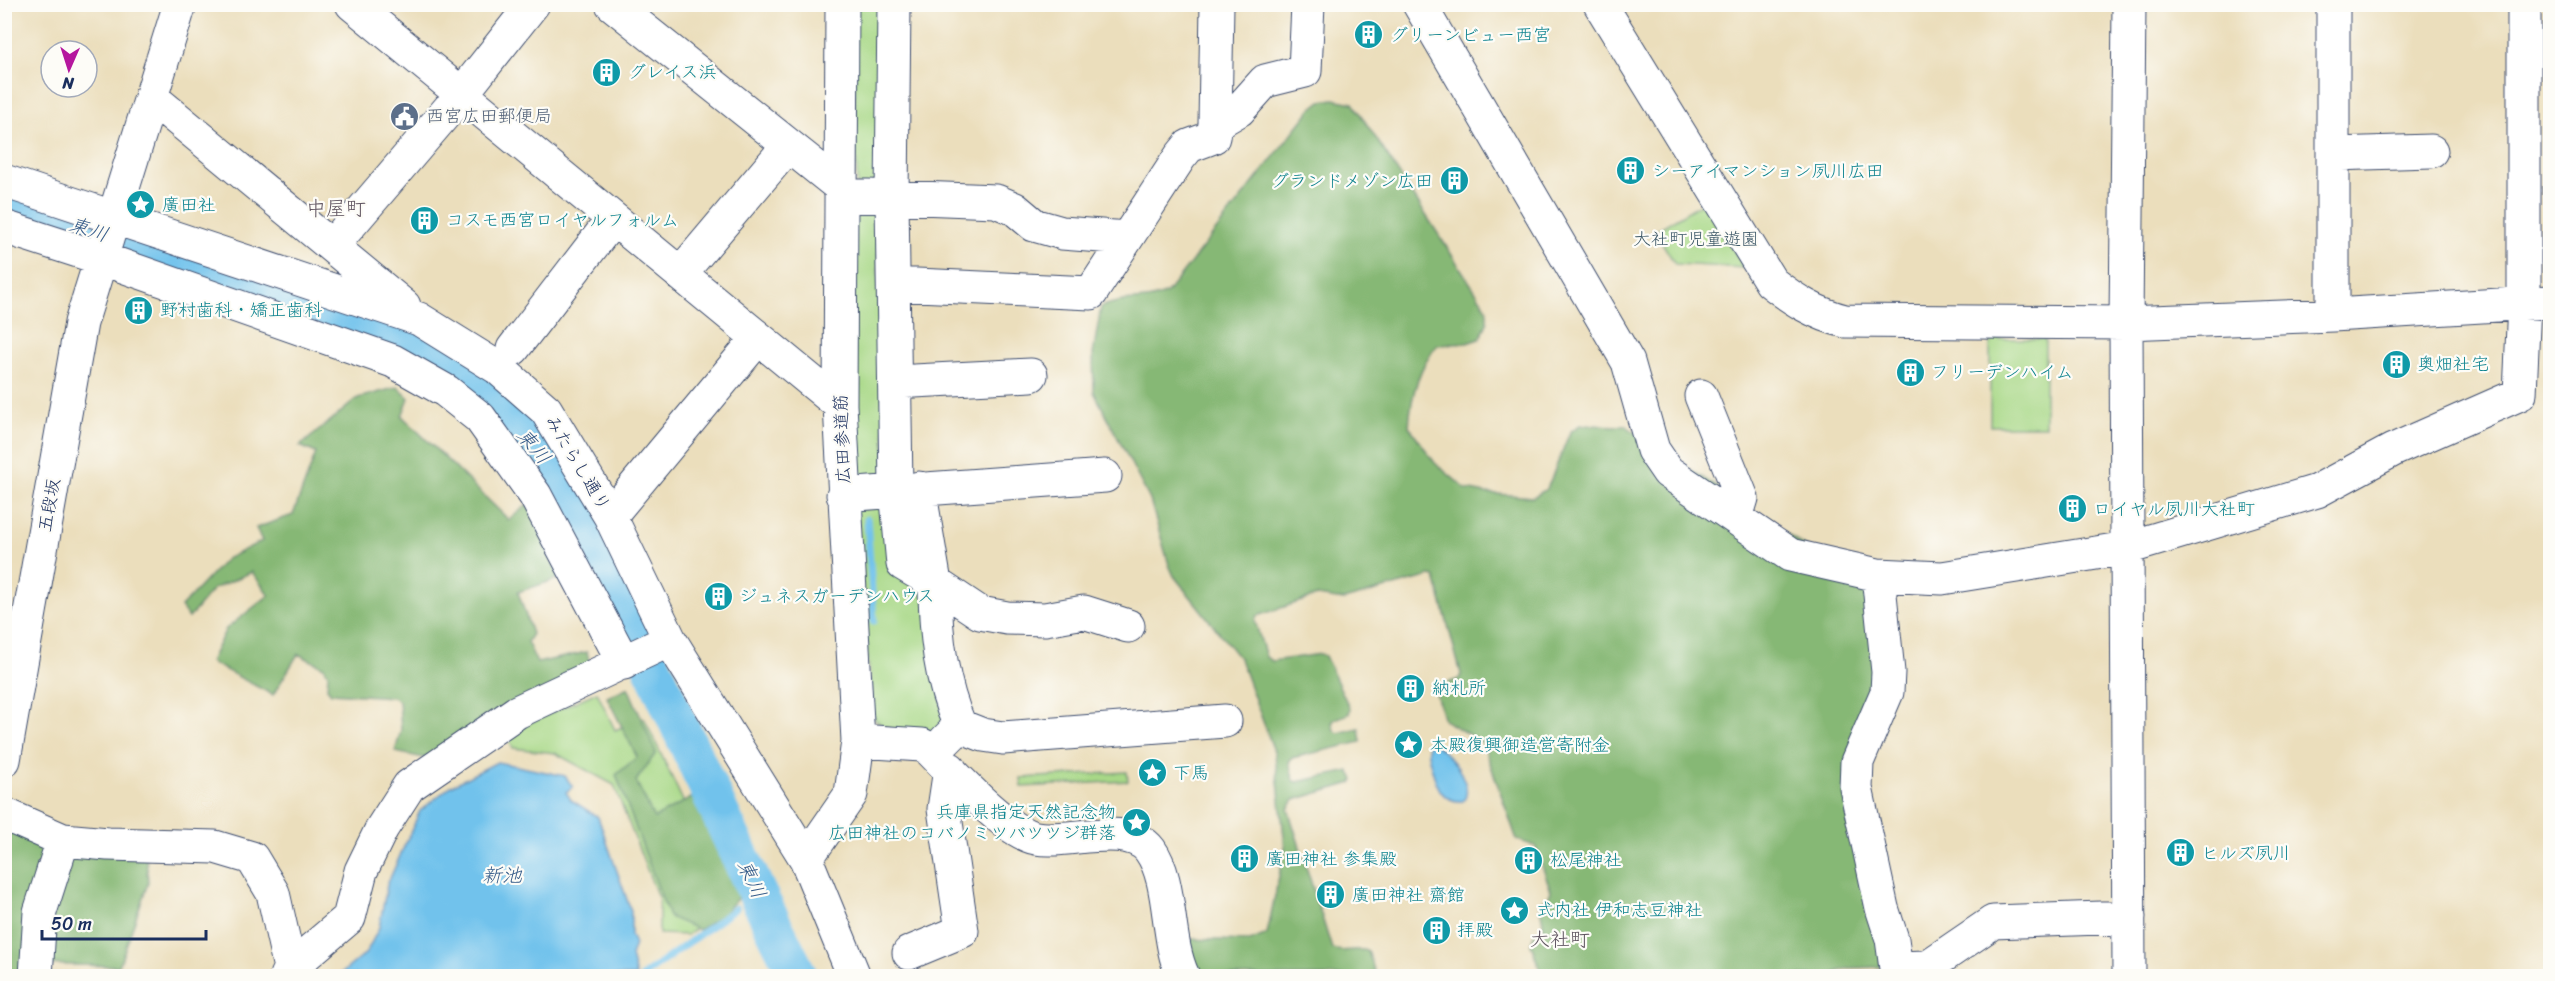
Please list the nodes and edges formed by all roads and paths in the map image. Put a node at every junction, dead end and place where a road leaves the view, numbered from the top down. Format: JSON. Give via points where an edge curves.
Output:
{"nodes":[{"id":1,"x":180,"y":4,"type":"edge"},
{"id":2,"x":352,"y":4,"type":"edge"},
{"id":3,"x":533,"y":4,"type":"edge"},
{"id":4,"x":612,"y":4,"type":"edge"},
{"id":5,"x":842,"y":4,"type":"edge"},
{"id":6,"x":894,"y":4,"type":"edge"},
{"id":7,"x":1217,"y":4,"type":"edge"},
{"id":8,"x":1308,"y":4,"type":"edge"},
{"id":9,"x":1419,"y":4,"type":"edge"},
{"id":10,"x":2129,"y":4,"type":"edge"},
{"id":11,"x":2333,"y":4,"type":"edge"},
{"id":12,"x":2524,"y":4,"type":"edge"},
{"id":13,"x":1604,"y":6,"type":"edge"},
{"id":14,"x":461,"y":95,"type":"junction"},
{"id":15,"x":151,"y":97,"type":"junction"},
{"id":16,"x":1214,"y":130,"type":"junction"},
{"id":17,"x":788,"y":146,"type":"junction"},
{"id":18,"x":2431,"y":151,"type":"dead end"},
{"id":19,"x":2333,"y":154,"type":"junction"},
{"id":20,"x":4,"y":181,"type":"edge"},
{"id":21,"x":842,"y":192,"type":"junction"},
{"id":22,"x":892,"y":197,"type":"junction"},
{"id":23,"x":613,"y":219,"type":"junction"},
{"id":24,"x":4,"y":227,"type":"edge"},
{"id":25,"x":106,"y":238,"type":"junction"},
{"id":26,"x":1135,"y":239,"type":"junction"},
{"id":27,"x":332,"y":246,"type":"junction"},
{"id":28,"x":680,"y":274,"type":"junction"},
{"id":29,"x":894,"y":284,"type":"junction"},
{"id":30,"x":2537,"y":302,"type":"edge"},
{"id":31,"x":2333,"y":315,"type":"junction"},
{"id":32,"x":419,"y":319,"type":"junction"},
{"id":33,"x":2126,"y":323,"type":"junction"},
{"id":34,"x":758,"y":338,"type":"junction"},
{"id":35,"x":513,"y":349,"type":"dead end"},
{"id":36,"x":1031,"y":375,"type":"dead end"},
{"id":37,"x":895,"y":382,"type":"junction"},
{"id":38,"x":1701,"y":396,"type":"dead end"},
{"id":39,"x":840,"y":405,"type":"junction"},
{"id":40,"x":1105,"y":476,"type":"dead end"},
{"id":41,"x":908,"y":489,"type":"junction"},
{"id":42,"x":843,"y":495,"type":"junction"},
{"id":43,"x":610,"y":516,"type":"junction"},
{"id":44,"x":1736,"y":518,"type":"junction"},
{"id":45,"x":2127,"y":548,"type":"junction"},
{"id":46,"x":1878,"y":575,"type":"junction"},
{"id":47,"x":935,"y":583,"type":"junction"},
{"id":48,"x":1128,"y":626,"type":"dead end"},
{"id":49,"x":665,"y":643,"type":"junction"},
{"id":50,"x":627,"y":661,"type":"junction"},
{"id":51,"x":1225,"y":721,"type":"dead end"},
{"id":52,"x":960,"y":726,"type":"junction"},
{"id":53,"x":858,"y":741,"type":"junction"},
{"id":54,"x":4,"y":760,"type":"edge"},
{"id":55,"x":941,"y":761,"type":"junction"},
{"id":56,"x":4,"y":814,"type":"edge"},
{"id":57,"x":63,"y":840,"type":"junction"},
{"id":58,"x":806,"y":859,"type":"junction"},
{"id":59,"x":2129,"y":917,"type":"junction"},
{"id":60,"x":909,"y":952,"type":"dead end"},
{"id":61,"x":288,"y":972,"type":"edge"},
{"id":62,"x":1896,"y":972,"type":"edge"},
{"id":63,"x":36,"y":976,"type":"edge"},
{"id":64,"x":854,"y":976,"type":"edge"},
{"id":65,"x":1183,"y":976,"type":"edge"},
{"id":66,"x":2129,"y":976,"type":"edge"}],
"edges":[{"from":1,"to":15,"type":"street","name":"五段坂"},
{"from":2,"to":14,"type":"street"},
{"from":3,"to":14,"type":"street"},
{"from":4,"to":17,"type":"street"},
{"from":5,"to":21,"type":"street","name":"広田参道筋"},
{"from":6,"to":22,"type":"street"},
{"from":7,"to":16,"type":"street"},
{"from":8,"to":16,"type":"street","via":[[1305,71],[1265,81]]},
{"from":9,"to":44,"type":"street","via":[[1628,362],[1653,450],[1668,472]]},
{"from":10,"to":33,"type":"street"},
{"from":11,"to":19,"type":"street"},
{"from":12,"to":30,"type":"street"},
{"from":13,"to":33,"type":"street","via":[[1771,282],[1792,299],[1823,316],[1845,321]]},
{"from":14,"to":23,"type":"street"},
{"from":14,"to":27,"type":"street"},
{"from":15,"to":25,"type":"street","name":"五段坂"},
{"from":15,"to":27,"type":"street"},
{"from":16,"to":26,"type":"street","via":[[1189,146],[1180,157]]},
{"from":17,"to":21,"type":"street"},
{"from":17,"to":28,"type":"street"},
{"from":18,"to":19,"type":"street"},
{"from":19,"to":31,"type":"street"},
{"from":20,"to":25,"type":"street","name":"みたらし通り"},
{"from":21,"to":22,"type":"street"},
{"from":21,"to":39,"type":"street","name":"広田参道筋"},
{"from":22,"to":26,"type":"street","via":[[996,201],[1016,209],[1034,225],[1062,233]]},
{"from":22,"to":29,"type":"street"},
{"from":23,"to":28,"type":"street"},
{"from":23,"to":35,"type":"street"},
{"from":24,"to":25,"type":"street"},
{"from":25,"to":32,"type":"street","name":"みたらし通り"},
{"from":25,"to":50,"type":"street","via":[[393,361],[446,391],[480,418],[536,495]]},
{"from":25,"to":54,"type":"street","name":"五段坂","via":[[81,323]]},
{"from":26,"to":29,"type":"street","via":[[1091,294]]},
{"from":27,"to":32,"type":"street"},
{"from":28,"to":34,"type":"street"},
{"from":29,"to":37,"type":"street"},
{"from":30,"to":31,"type":"street"},
{"from":30,"to":45,"type":"street","via":[[2520,394],[2393,450],[2317,491]]},
{"from":31,"to":33,"type":"street"},
{"from":32,"to":43,"type":"street","name":"みたらし通り","via":[[498,368],[546,410]]},
{"from":33,"to":45,"type":"street"},
{"from":34,"to":39,"type":"street"},
{"from":34,"to":43,"type":"street"},
{"from":36,"to":37,"type":"street"},
{"from":37,"to":41,"type":"street"},
{"from":38,"to":44,"type":"street","via":[[1742,498]]},
{"from":39,"to":42,"type":"street","name":"広田参道筋"},
{"from":40,"to":41,"type":"street"},
{"from":41,"to":42,"type":"street"},
{"from":41,"to":47,"type":"street"},
{"from":42,"to":53,"type":"street","name":"広田参道筋"},
{"from":43,"to":49,"type":"street","name":"みたらし通り"},
{"from":44,"to":46,"type":"street","via":[[1790,555]]},
{"from":45,"to":46,"type":"street","via":[[1942,578]]},
{"from":45,"to":59,"type":"street"},
{"from":46,"to":62,"type":"street","via":[[1887,692],[1857,762],[1856,788],[1892,939]]},
{"from":47,"to":48,"type":"street","via":[[980,613],[1045,619],[1084,612]]},
{"from":47,"to":52,"type":"street","via":[[935,626],[949,701]]},
{"from":49,"to":50,"type":"street"},
{"from":49,"to":58,"type":"street","name":"みたらし通り"},
{"from":50,"to":61,"type":"street","via":[[517,712],[409,786],[361,871],[349,918]]},
{"from":51,"to":52,"type":"street","via":[[1004,738]]},
{"from":52,"to":55,"type":"street"},
{"from":53,"to":55,"type":"street","via":[[922,745]]},
{"from":53,"to":58,"type":"street","name":"広田参道筋","via":[[851,794]]},
{"from":55,"to":60,"type":"street","via":[[962,931]]},
{"from":55,"to":65,"type":"street","via":[[1016,831],[1036,838],[1128,835],[1148,848],[1160,868],[1174,958]]},
{"from":56,"to":57,"type":"street"},
{"from":57,"to":61,"type":"street","via":[[215,847],[252,858],[273,893]]},
{"from":57,"to":63,"type":"street","via":[[40,912]]},
{"from":58,"to":64,"type":"street","name":"みたらし通り"},
{"from":59,"to":62,"type":"street","via":[[1993,922],[1927,967]]},
{"from":59,"to":66,"type":"street"}]}
